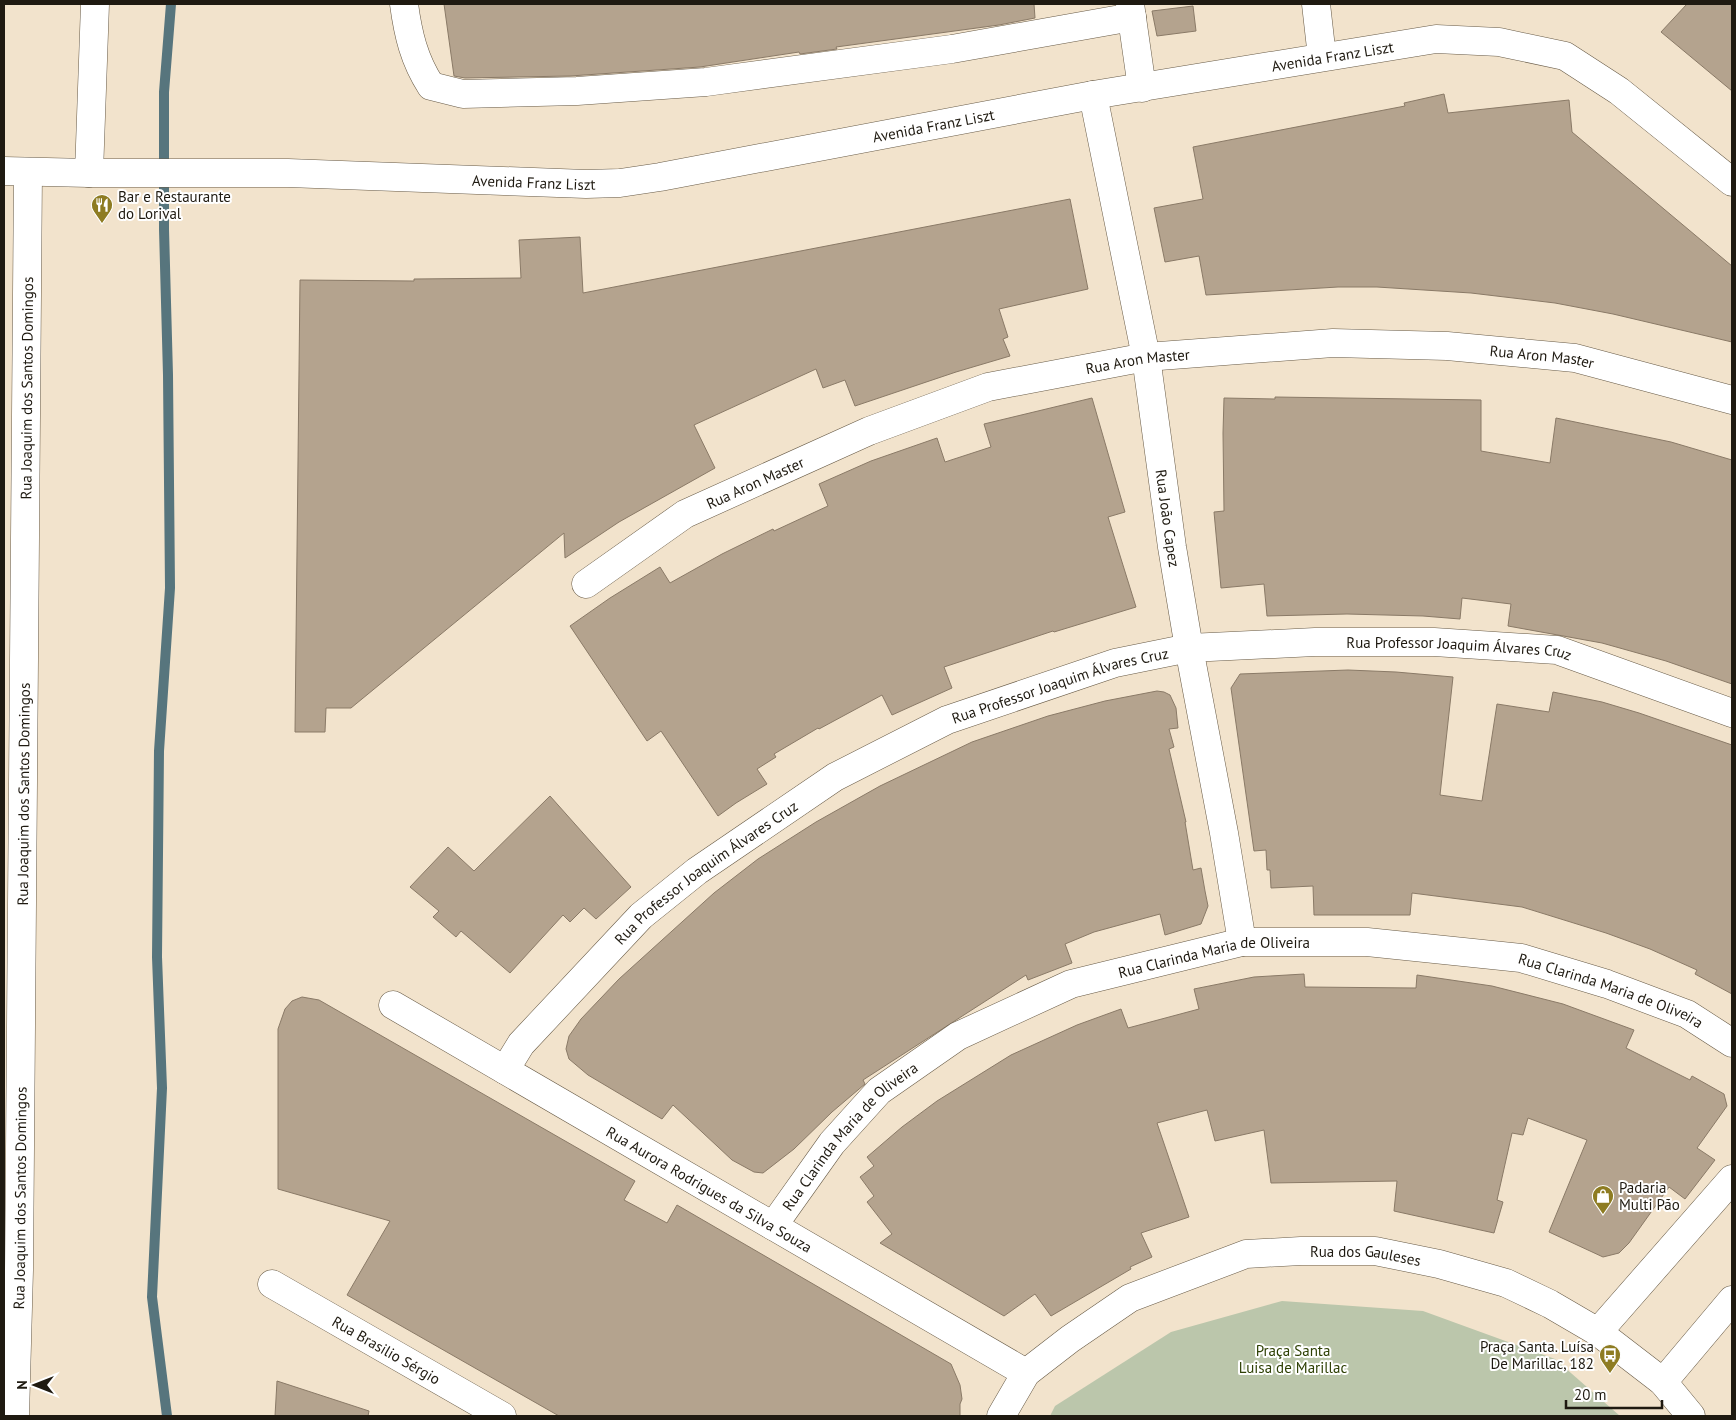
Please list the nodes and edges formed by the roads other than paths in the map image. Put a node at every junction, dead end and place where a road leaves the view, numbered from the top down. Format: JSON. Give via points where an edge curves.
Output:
{"nodes":[{"id":1,"x":95,"y":4,"type":"edge"},
{"id":2,"x":404,"y":4,"type":"edge"},
{"id":3,"x":1316,"y":4,"type":"edge"},
{"id":4,"x":1131,"y":10,"type":"edge"},
{"id":5,"x":1322,"y":57,"type":"junction"},
{"id":6,"x":1142,"y":88,"type":"junction"},
{"id":7,"x":1093,"y":95,"type":"junction"},
{"id":8,"x":16,"y":172,"type":"edge"},
{"id":9,"x":100,"y":173,"type":"junction"},
{"id":10,"x":1732,"y":182,"type":"edge"},
{"id":11,"x":1146,"y":356,"type":"junction"},
{"id":12,"x":1732,"y":400,"type":"edge"},
{"id":13,"x":586,"y":584,"type":"dead end"},
{"id":14,"x":1189,"y":648,"type":"junction"},
{"id":15,"x":1732,"y":713,"type":"edge"},
{"id":16,"x":1242,"y":942,"type":"junction"},
{"id":17,"x":393,"y":1005,"type":"dead end"},
{"id":18,"x":1732,"y":1043,"type":"edge"},
{"id":19,"x":505,"y":1070,"type":"junction"},
{"id":20,"x":12,"y":1085,"type":"edge"},
{"id":21,"x":1732,"y":1179,"type":"edge"},
{"id":22,"x":773,"y":1226,"type":"junction"},
{"id":23,"x":272,"y":1284,"type":"dead end"},
{"id":24,"x":1732,"y":1300,"type":"edge"},
{"id":25,"x":1598,"y":1332,"type":"junction"},
{"id":26,"x":1026,"y":1373,"type":"junction"},
{"id":27,"x":1663,"y":1382,"type":"junction"},
{"id":28,"x":15,"y":1416,"type":"edge"},
{"id":29,"x":502,"y":1416,"type":"edge"},
{"id":30,"x":1001,"y":1416,"type":"edge"},
{"id":31,"x":1691,"y":1416,"type":"edge"}],
"edges":[{"from":1,"to":9,"type":"street"},
{"from":2,"to":4,"type":"street","via":[[408,34],[431,86],[463,94],[577,92],[706,82],[952,49]]},
{"from":3,"to":5,"type":"street"},
{"from":4,"to":6,"type":"street"},
{"from":5,"to":6,"type":"street","name":"Avenida Franz Liszt"},
{"from":5,"to":10,"type":"street","name":"Avenida Franz Liszt","via":[[1436,39],[1499,42],[1565,56],[1619,92]]},
{"from":6,"to":7,"type":"street","name":"Avenida Franz Liszt"},
{"from":7,"to":9,"type":"street","name":"Avenida Franz Liszt","via":[[620,183],[288,173]]},
{"from":7,"to":11,"type":"street","name":"Rua João Capez"},
{"from":8,"to":9,"type":"street","name":"Avenida Franz Liszt"},
{"from":8,"to":20,"type":"street","name":"Rua Joaquim dos Santos Domingos"},
{"from":11,"to":12,"type":"street","name":"Rua Aron Master","via":[[1333,343],[1448,346],[1575,358]]},
{"from":11,"to":13,"type":"street","name":"Rua Aron Master","via":[[988,387],[869,431],[686,514]]},
{"from":11,"to":14,"type":"street","name":"Rua João Capez"},
{"from":14,"to":15,"type":"street","name":"Rua Professor Joaquim Álvares Cruz","via":[[1315,642],[1434,642],[1557,650]]},
{"from":14,"to":16,"type":"street","name":"Rua João Capez"},
{"from":14,"to":19,"type":"street","name":"Rua Professor Joaquim Álvares Cruz","via":[[1115,663],[947,720],[835,777],[697,871],[641,916],[521,1044]]},
{"from":16,"to":18,"type":"street","name":"Rua Clarinda Maria de Oliveira","via":[[1367,942],[1521,958],[1607,984],[1687,1014]]},
{"from":16,"to":22,"type":"street","name":"Rua Clarinda Maria de Oliveira","via":[[1071,984],[958,1036],[879,1091],[832,1143]]},
{"from":17,"to":19,"type":"street","name":"Rua Aurora Rodrigues da Silva Souza"},
{"from":19,"to":22,"type":"street","name":"Rua Aurora Rodrigues da Silva Souza"},
{"from":20,"to":28,"type":"street","name":"Rua Joaquim dos Santos Domingos","via":[[19,1270]]},
{"from":21,"to":25,"type":"street"},
{"from":22,"to":26,"type":"street","name":"Rua Aurora Rodrigues da Silva Souza"},
{"from":23,"to":29,"type":"street","name":"Rua Brasilio Sérgio"},
{"from":24,"to":27,"type":"street"},
{"from":25,"to":26,"type":"street","name":"Rua dos Gauleses","via":[[1506,1283],[1439,1264],[1375,1251],[1246,1254],[1130,1298]]},
{"from":25,"to":27,"type":"street","name":"Rua dos Gauleses"},
{"from":26,"to":30,"type":"street"},
{"from":27,"to":31,"type":"street","name":"Rua dos Gauleses"}]}
